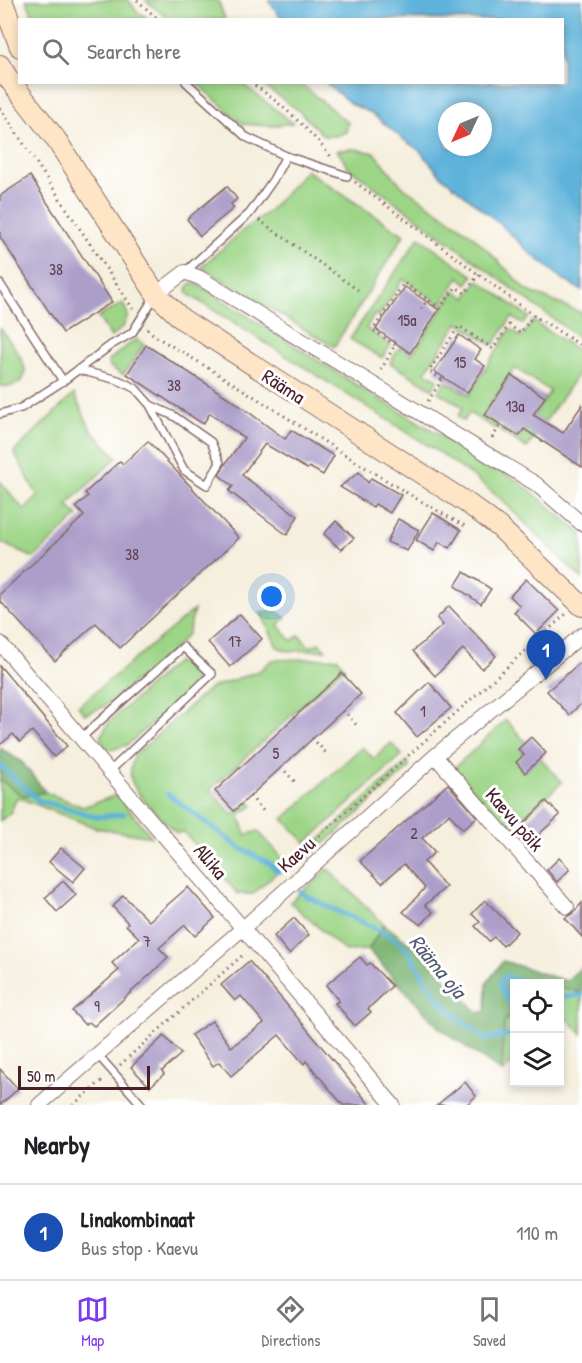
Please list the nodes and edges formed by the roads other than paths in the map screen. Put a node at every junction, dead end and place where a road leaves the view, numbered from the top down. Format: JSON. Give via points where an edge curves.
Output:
{"nodes":[{"id":1,"x":2,"y":0,"type":"edge"},
{"id":2,"x":0,"y":20,"type":"edge"},
{"id":3,"x":18,"y":42,"type":"edge"},
{"id":4,"x":18,"y":51,"type":"edge"},
{"id":5,"x":0,"y":65,"type":"edge"},
{"id":6,"x":32,"y":84,"type":"edge"},
{"id":7,"x":188,"y":84,"type":"edge"},
{"id":8,"x":39,"y":116,"type":"junction"},
{"id":9,"x":286,"y":156,"type":"junction"},
{"id":10,"x":347,"y":176,"type":"road end"},
{"id":11,"x":185,"y":272,"type":"junction"},
{"id":12,"x":0,"y":284,"type":"edge"},
{"id":13,"x":156,"y":294,"type":"junction"},
{"id":14,"x":79,"y":370,"type":"junction"},
{"id":15,"x":63,"y":381,"type":"junction"},
{"id":16,"x":150,"y":405,"type":"junction"},
{"id":17,"x":0,"y":414,"type":"edge"},
{"id":18,"x":582,"y":524,"type":"edge"},
{"id":19,"x":575,"y":609,"type":"edge"},
{"id":20,"x":582,"y":635,"type":"edge"},
{"id":21,"x":0,"y":643,"type":"edge"},
{"id":22,"x":82,"y":737,"type":"junction"},
{"id":23,"x":435,"y":756,"type":"junction"},
{"id":24,"x":110,"y":771,"type":"junction"},
{"id":25,"x":567,"y":907,"type":"dead end"},
{"id":26,"x":242,"y":929,"type":"junction"},
{"id":27,"x":98,"y":1054,"type":"junction"},
{"id":28,"x":39,"y":1105,"type":"edge"},
{"id":29,"x":142,"y":1105,"type":"edge"},
{"id":30,"x":393,"y":1105,"type":"edge"}],
"edges":[{"from":1,"to":3,"type":"main road"},
{"from":2,"to":4,"type":"main road"},
{"from":5,"to":8,"type":"main road","name":"Rääma"},
{"from":6,"to":8,"type":"main road","name":"Rääma"},
{"from":7,"to":9,"type":"lane","via":[[246,137]]},
{"from":8,"to":13,"type":"main road","name":"Rääma"},
{"from":9,"to":10,"type":"lane"},
{"from":9,"to":11,"type":"lane","via":[[250,213]]},
{"from":11,"to":13,"type":"street"},
{"from":11,"to":18,"type":"street","via":[[536,484]]},
{"from":12,"to":15,"type":"lane"},
{"from":13,"to":14,"type":"lane","via":[[132,333]]},
{"from":13,"to":19,"type":"main road","name":"Rääma","via":[[190,325],[499,526]]},
{"from":14,"to":15,"type":"lane"},
{"from":14,"to":16,"type":"lane","via":[[135,388]]},
{"from":15,"to":17,"type":"lane","via":[[21,408]]},
{"from":16,"to":16,"type":"lane","via":[[184,470],[207,485],[220,463],[211,442],[174,416]]},
{"from":20,"to":23,"type":"street","name":"Kaevu"},
{"from":21,"to":22,"type":"street","name":"Allika"},
{"from":22,"to":24,"type":"street","name":"Allika"},
{"from":22,"to":24,"type":"lane","via":[[183,647],[212,674]]},
{"from":23,"to":25,"type":"street","name":"Kaevu põik"},
{"from":23,"to":26,"type":"street","name":"Kaevu"},
{"from":24,"to":26,"type":"street","name":"Allika"},
{"from":26,"to":27,"type":"street","name":"Kaevu"},
{"from":26,"to":30,"type":"street","name":"Allika"},
{"from":27,"to":28,"type":"street","name":"Kaevu"},
{"from":27,"to":29,"type":"lane"}]}
